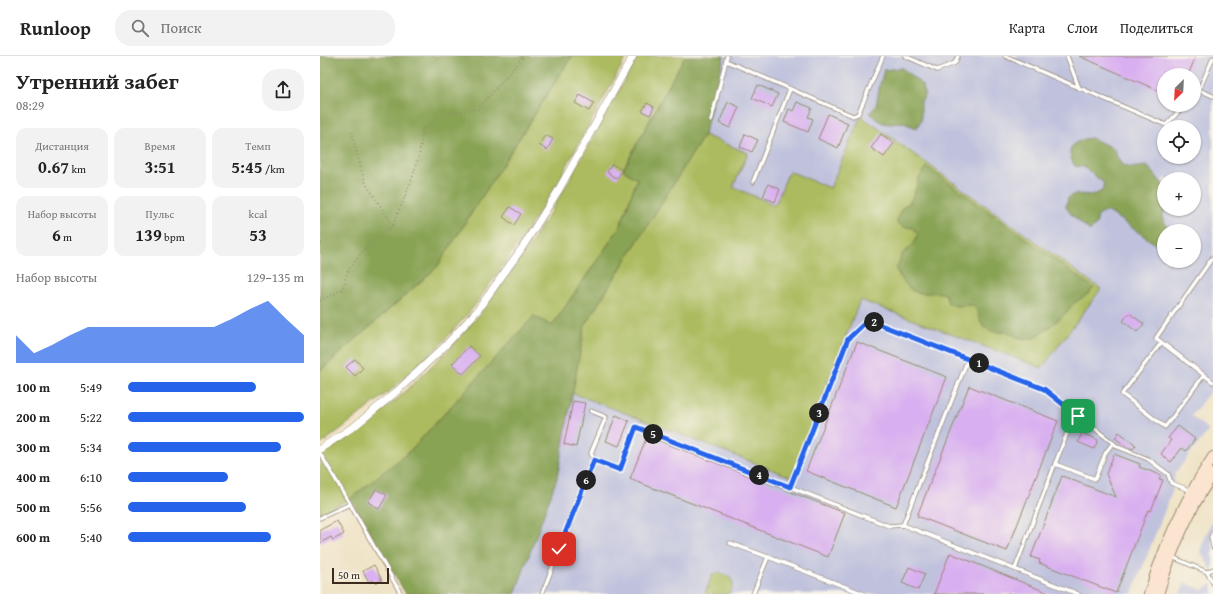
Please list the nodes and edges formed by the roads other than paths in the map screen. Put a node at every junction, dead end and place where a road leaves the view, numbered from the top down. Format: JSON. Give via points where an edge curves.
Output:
{"nodes":[{"id":1,"x":633,"y":56,"type":"edge"},
{"id":2,"x":728,"y":56,"type":"edge"},
{"id":3,"x":883,"y":56,"type":"edge"},
{"id":4,"x":905,"y":56,"type":"edge"},
{"id":5,"x":958,"y":56,"type":"edge"},
{"id":6,"x":1005,"y":56,"type":"edge"},
{"id":7,"x":1067,"y":56,"type":"edge"},
{"id":8,"x":1213,"y":58,"type":"edge"},
{"id":9,"x":726,"y":61,"type":"junction"},
{"id":10,"x":1080,"y":88,"type":"junction"},
{"id":11,"x":1201,"y":88,"type":"edge"},
{"id":12,"x":790,"y":89,"type":"junction"},
{"id":13,"x":1201,"y":90,"type":"edge"},
{"id":14,"x":1213,"y":96,"type":"edge"},
{"id":15,"x":1178,"y":112,"type":"edge"},
{"id":16,"x":711,"y":121,"type":"dead end"},
{"id":17,"x":753,"y":182,"type":"dead end"},
{"id":18,"x":1213,"y":256,"type":"edge"},
{"id":19,"x":1161,"y":342,"type":"junction"},
{"id":20,"x":968,"y":359,"type":"junction"},
{"id":21,"x":1204,"y":375,"type":"junction"},
{"id":22,"x":1213,"y":382,"type":"edge"},
{"id":23,"x":591,"y":411,"type":"dead end"},
{"id":24,"x":1078,"y":416,"type":"junction"},
{"id":25,"x":1113,"y":443,"type":"junction"},
{"id":26,"x":320,"y":449,"type":"edge"},
{"id":27,"x":320,"y":453,"type":"edge"},
{"id":28,"x":1213,"y":457,"type":"edge"},
{"id":29,"x":594,"y":460,"type":"junction"},
{"id":30,"x":1055,"y":464,"type":"junction"},
{"id":31,"x":1213,"y":474,"type":"edge"},
{"id":32,"x":790,"y":487,"type":"junction"},
{"id":33,"x":1196,"y":493,"type":"junction"},
{"id":34,"x":350,"y":504,"type":"junction"},
{"id":35,"x":320,"y":518,"type":"edge"},
{"id":36,"x":903,"y":525,"type":"junction"},
{"id":37,"x":1213,"y":533,"type":"edge"},
{"id":38,"x":730,"y":542,"type":"dead end"},
{"id":39,"x":1213,"y":547,"type":"edge"},
{"id":40,"x":768,"y":557,"type":"junction"},
{"id":41,"x":1171,"y":557,"type":"junction"},
{"id":42,"x":1015,"y":569,"type":"junction"},
{"id":43,"x":1213,"y":569,"type":"edge"},
{"id":44,"x":1207,"y":572,"type":"junction"},
{"id":45,"x":1213,"y":583,"type":"edge"},
{"id":46,"x":401,"y":594,"type":"edge"},
{"id":47,"x":542,"y":594,"type":"edge"},
{"id":48,"x":753,"y":594,"type":"edge"},
{"id":49,"x":864,"y":594,"type":"edge"},
{"id":50,"x":1078,"y":594,"type":"edge"},
{"id":51,"x":1149,"y":594,"type":"edge"},
{"id":52,"x":1158,"y":594,"type":"edge"}],
"edges":[{"from":1,"to":26,"type":"street","via":[[558,191],[522,248],[477,311],[444,347],[396,392]]},
{"from":2,"to":9,"type":"lane"},
{"from":3,"to":12,"type":"lane","via":[[858,114],[853,116]]},
{"from":4,"to":5,"type":"lane","via":[[937,70],[956,63]]},
{"from":6,"to":10,"type":"lane"},
{"from":7,"to":10,"type":"lane"},
{"from":8,"to":11,"type":"lane"},
{"from":9,"to":12,"type":"lane"},
{"from":9,"to":16,"type":"lane"},
{"from":10,"to":15,"type":"lane","via":[[1166,125]]},
{"from":12,"to":17,"type":"lane"},
{"from":13,"to":14,"type":"lane"},
{"from":18,"to":19,"type":"lane","via":[[1156,338]]},
{"from":19,"to":21,"type":"lane"},
{"from":19,"to":21,"type":"lane","via":[[1122,394],[1128,399],[1165,427]]},
{"from":20,"to":24,"type":"lane","via":[[1044,389]]},
{"from":20,"to":32,"type":"lane","via":[[868,320],[848,339]]},
{"from":20,"to":36,"type":"lane"},
{"from":21,"to":22,"type":"lane"},
{"from":23,"to":29,"type":"lane","via":[[606,417],[591,453]]},
{"from":24,"to":25,"type":"lane"},
{"from":24,"to":30,"type":"lane","via":[[1070,426]]},
{"from":25,"to":30,"type":"lane","via":[[1106,452],[1095,479]]},
{"from":25,"to":33,"type":"lane","via":[[1148,459],[1168,474],[1172,483]]},
{"from":27,"to":34,"type":"lane"},
{"from":28,"to":33,"type":"main road"},
{"from":29,"to":32,"type":"lane","via":[[620,470],[636,427]]},
{"from":29,"to":47,"type":"lane"},
{"from":30,"to":42,"type":"lane"},
{"from":31,"to":33,"type":"main road"},
{"from":32,"to":36,"type":"lane","via":[[889,526]]},
{"from":33,"to":41,"type":"main road"},
{"from":33,"to":51,"type":"main road","via":[[1174,527]]},
{"from":34,"to":35,"type":"lane"},
{"from":34,"to":46,"type":"lane"},
{"from":36,"to":42,"type":"lane"},
{"from":37,"to":39,"type":"lane"},
{"from":38,"to":40,"type":"lane"},
{"from":40,"to":48,"type":"lane"},
{"from":40,"to":49,"type":"lane"},
{"from":41,"to":44,"type":"lane"},
{"from":41,"to":52,"type":"main road"},
{"from":42,"to":50,"type":"lane"},
{"from":43,"to":44,"type":"lane"},
{"from":44,"to":45,"type":"lane"}]}
